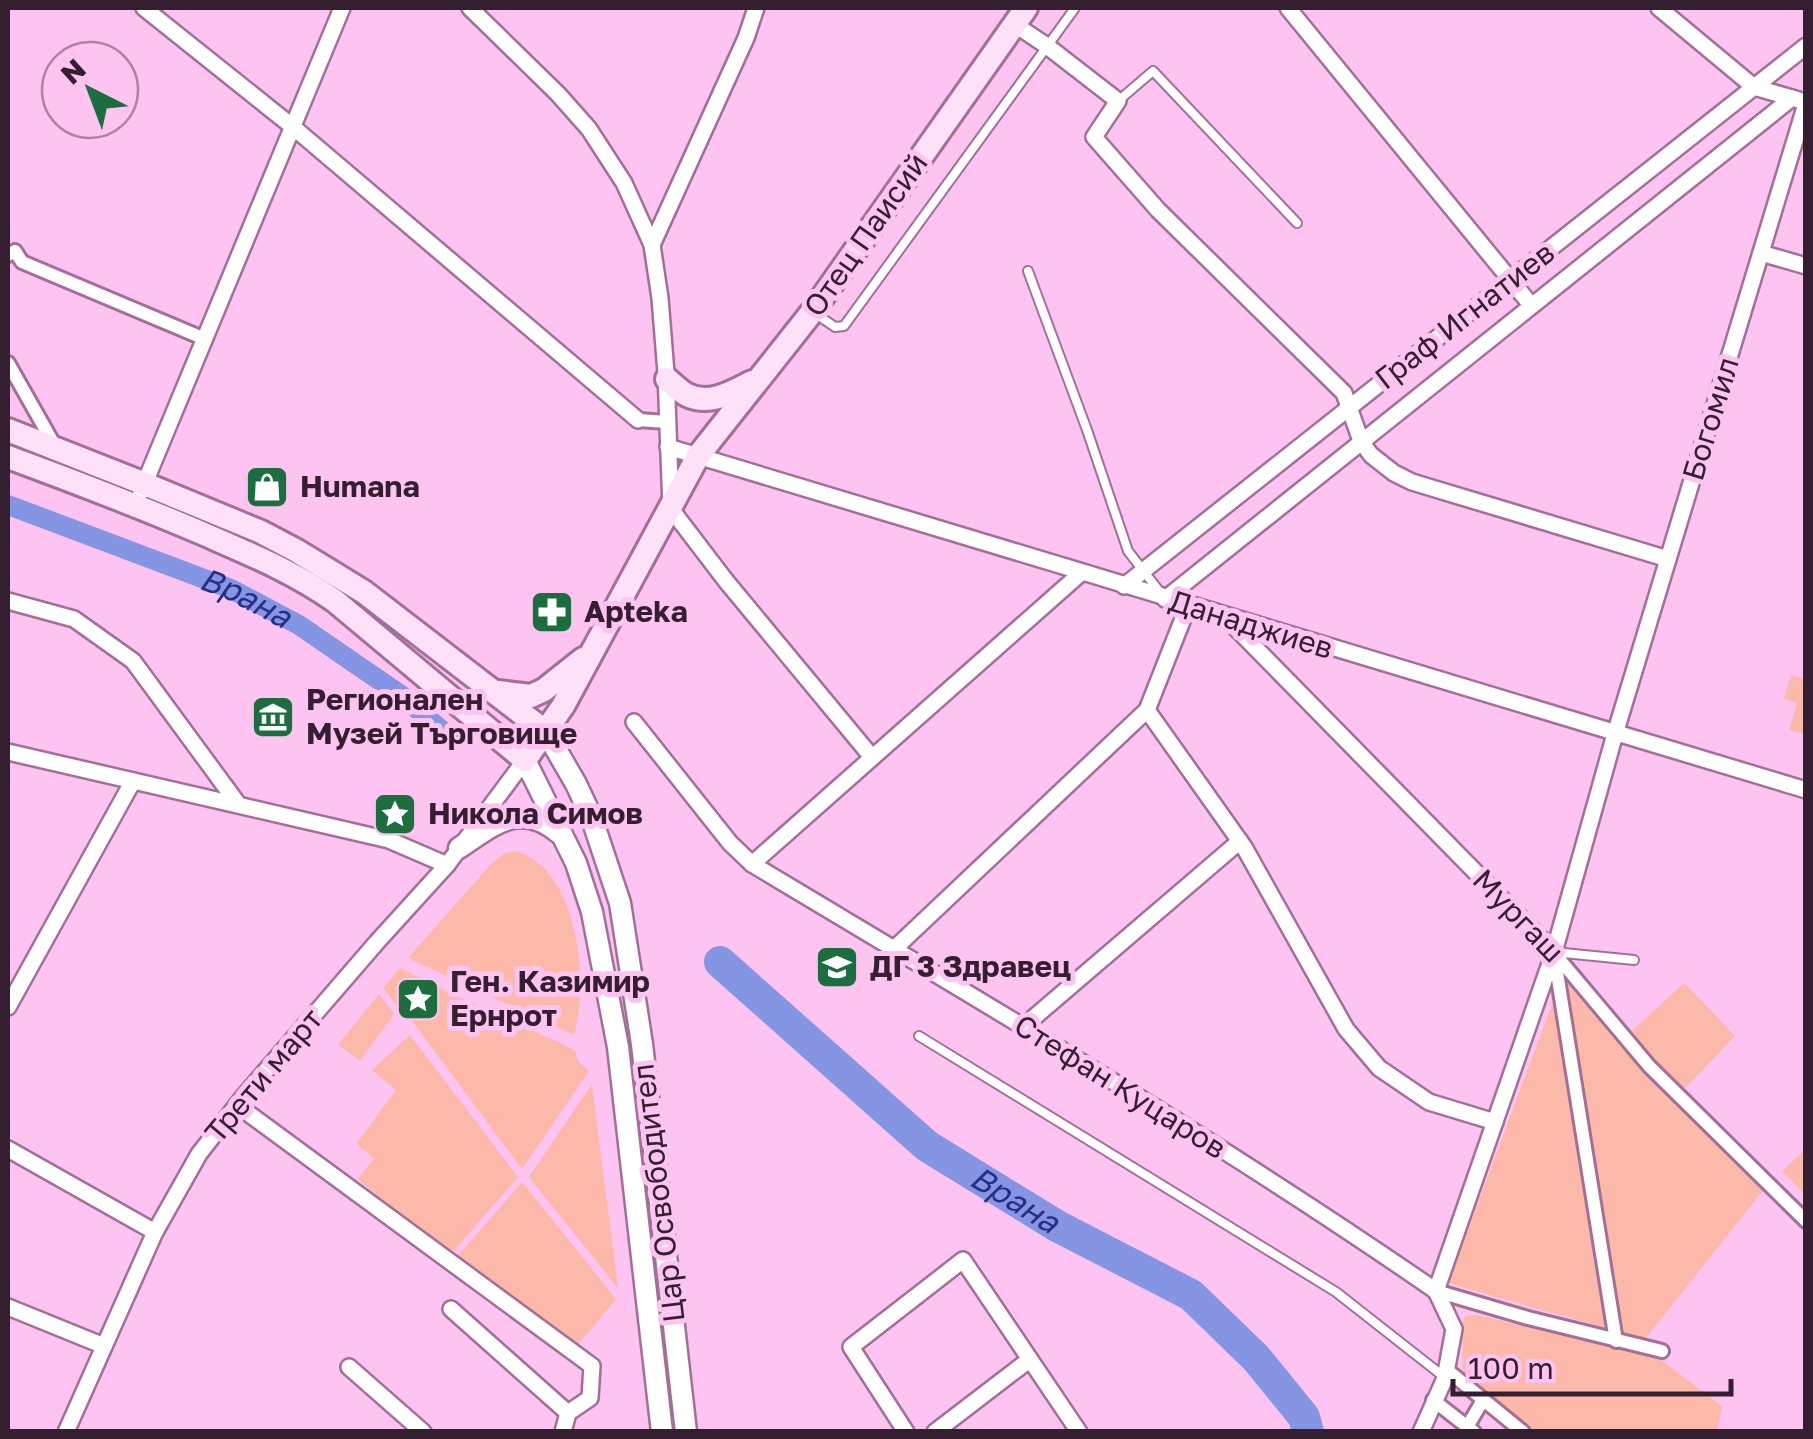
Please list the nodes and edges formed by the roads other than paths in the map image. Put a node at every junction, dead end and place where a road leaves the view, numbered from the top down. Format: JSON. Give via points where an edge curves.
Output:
{"nodes":[{"id":1,"x":144,"y":8,"type":"edge"},
{"id":2,"x":342,"y":8,"type":"edge"},
{"id":3,"x":470,"y":8,"type":"edge"},
{"id":4,"x":756,"y":8,"type":"edge"},
{"id":5,"x":1074,"y":8,"type":"edge"},
{"id":6,"x":1288,"y":8,"type":"edge"},
{"id":7,"x":1658,"y":8,"type":"edge"},
{"id":8,"x":1020,"y":16,"type":"edge"},
{"id":9,"x":1047,"y":46,"type":"junction"},
{"id":10,"x":1806,"y":46,"type":"edge"},
{"id":11,"x":1754,"y":87,"type":"junction"},
{"id":12,"x":1118,"y":101,"type":"junction"},
{"id":13,"x":1801,"y":101,"type":"edge"},
{"id":14,"x":293,"y":127,"type":"junction"},
{"id":15,"x":1297,"y":223,"type":"dead end"},
{"id":16,"x":652,"y":245,"type":"junction"},
{"id":17,"x":1761,"y":253,"type":"junction"},
{"id":18,"x":8,"y":255,"type":"edge"},
{"id":19,"x":1806,"y":266,"type":"edge"},
{"id":20,"x":1028,"y":272,"type":"dead end"},
{"id":21,"x":1510,"y":280,"type":"junction"},
{"id":22,"x":1531,"y":305,"type":"junction"},
{"id":23,"x":812,"y":312,"type":"junction"},
{"id":24,"x":205,"y":339,"type":"junction"},
{"id":25,"x":8,"y":363,"type":"edge"},
{"id":26,"x":760,"y":378,"type":"junction"},
{"id":27,"x":666,"y":379,"type":"junction"},
{"id":28,"x":1348,"y":409,"type":"junction"},
{"id":29,"x":638,"y":420,"type":"joint"},
{"id":30,"x":667,"y":422,"type":"junction"},
{"id":31,"x":8,"y":430,"type":"edge"},
{"id":32,"x":1361,"y":441,"type":"junction"},
{"id":33,"x":668,"y":447,"type":"junction"},
{"id":34,"x":57,"y":450,"type":"junction"},
{"id":35,"x":8,"y":456,"type":"edge"},
{"id":36,"x":698,"y":456,"type":"junction"},
{"id":37,"x":140,"y":494,"type":"junction"},
{"id":38,"x":671,"y":510,"type":"junction"},
{"id":39,"x":1668,"y":560,"type":"junction"},
{"id":40,"x":1143,"y":571,"type":"junction"},
{"id":41,"x":1081,"y":573,"type":"junction"},
{"id":42,"x":1124,"y":586,"type":"junction"},
{"id":43,"x":1165,"y":599,"type":"junction"},
{"id":44,"x":8,"y":601,"type":"edge"},
{"id":45,"x":1188,"y":606,"type":"junction"},
{"id":46,"x":1224,"y":617,"type":"junction"},
{"id":47,"x":594,"y":650,"type":"junction"},
{"id":48,"x":494,"y":691,"type":"junction"},
{"id":49,"x":1147,"y":710,"type":"junction"},
{"id":50,"x":634,"y":722,"type":"dead end"},
{"id":51,"x":546,"y":732,"type":"junction"},
{"id":52,"x":1615,"y":734,"type":"junction"},
{"id":53,"x":8,"y":752,"type":"edge"},
{"id":54,"x":871,"y":756,"type":"junction"},
{"id":55,"x":525,"y":760,"type":"junction"},
{"id":56,"x":132,"y":780,"type":"junction"},
{"id":57,"x":1806,"y":790,"type":"edge"},
{"id":58,"x":238,"y":804,"type":"junction"},
{"id":59,"x":562,"y":836,"type":"junction"},
{"id":60,"x":1240,"y":841,"type":"junction"},
{"id":61,"x":453,"y":856,"type":"junction"},
{"id":62,"x":752,"y":864,"type":"junction"},
{"id":63,"x":894,"y":949,"type":"junction"},
{"id":64,"x":1554,"y":952,"type":"junction"},
{"id":65,"x":1634,"y":960,"type":"dead end"},
{"id":66,"x":15,"y":979,"type":"edge"},
{"id":67,"x":8,"y":1007,"type":"edge"},
{"id":68,"x":1024,"y":1026,"type":"junction"},
{"id":69,"x":919,"y":1036,"type":"dead end"},
{"id":70,"x":237,"y":1105,"type":"junction"},
{"id":71,"x":1494,"y":1122,"type":"junction"},
{"id":72,"x":8,"y":1150,"type":"edge"},
{"id":73,"x":1806,"y":1221,"type":"edge"},
{"id":74,"x":155,"y":1232,"type":"junction"},
{"id":75,"x":1436,"y":1291,"type":"junction"},
{"id":76,"x":8,"y":1306,"type":"edge"},
{"id":77,"x":451,"y":1310,"type":"dead end"},
{"id":78,"x":1616,"y":1340,"type":"junction"},
{"id":79,"x":104,"y":1346,"type":"junction"},
{"id":80,"x":1662,"y":1352,"type":"dead end"},
{"id":81,"x":1029,"y":1360,"type":"junction"},
{"id":82,"x":349,"y":1368,"type":"dead end"},
{"id":83,"x":1446,"y":1374,"type":"junction"},
{"id":84,"x":1434,"y":1400,"type":"junction"},
{"id":85,"x":1483,"y":1400,"type":"junction"},
{"id":86,"x":568,"y":1413,"type":"junction"},
{"id":87,"x":1470,"y":1429,"type":"edge"},
{"id":88,"x":66,"y":1432,"type":"edge"},
{"id":89,"x":423,"y":1432,"type":"edge"},
{"id":90,"x":563,"y":1432,"type":"edge"},
{"id":91,"x":662,"y":1432,"type":"edge"},
{"id":92,"x":686,"y":1432,"type":"edge"},
{"id":93,"x":906,"y":1432,"type":"edge"},
{"id":94,"x":935,"y":1432,"type":"edge"},
{"id":95,"x":1078,"y":1432,"type":"edge"},
{"id":96,"x":1421,"y":1432,"type":"edge"},
{"id":97,"x":1523,"y":1432,"type":"edge"}],
"edges":[{"from":1,"to":14,"type":"street"},
{"from":2,"to":14,"type":"street"},
{"from":3,"to":16,"type":"street","via":[[589,130],[624,183]]},
{"from":4,"to":16,"type":"street"},
{"from":5,"to":9,"type":"lane"},
{"from":6,"to":21,"type":"street"},
{"from":7,"to":11,"type":"street"},
{"from":8,"to":9,"type":"street"},
{"from":8,"to":23,"type":"main road","name":"Отец Паисий"},
{"from":9,"to":12,"type":"street"},
{"from":9,"to":23,"type":"lane","via":[[844,326]]},
{"from":10,"to":11,"type":"street","name":"Граф Игнатиев"},
{"from":11,"to":13,"type":"street"},
{"from":11,"to":21,"type":"street","name":"Граф Игнатиев"},
{"from":12,"to":15,"type":"lane","via":[[1152,71]]},
{"from":12,"to":28,"type":"street","via":[[1094,138],[1344,393]]},
{"from":13,"to":17,"type":"street","name":"Богомил"},
{"from":13,"to":22,"type":"street","name":"Граф Игнатиев"},
{"from":14,"to":24,"type":"street"},
{"from":14,"to":29,"type":"street"},
{"from":16,"to":27,"type":"street"},
{"from":17,"to":19,"type":"street"},
{"from":17,"to":39,"type":"street","name":"Богомил"},
{"from":18,"to":24,"type":"street","via":[[15,251],[22,262]]},
{"from":20,"to":40,"type":"lane","via":[[1128,551]]},
{"from":21,"to":22,"type":"street"},
{"from":21,"to":28,"type":"street","name":"Граф Игнатиев"},
{"from":22,"to":32,"type":"street","name":"Граф Игнатиев"},
{"from":23,"to":26,"type":"main road","name":"Отец Паисий"},
{"from":24,"to":37,"type":"street"},
{"from":25,"to":34,"type":"street"},
{"from":26,"to":27,"type":"main road","via":[[724,397],[704,398]]},
{"from":26,"to":36,"type":"main road","name":"Отец Паисий"},
{"from":27,"to":30,"type":"street"},
{"from":28,"to":32,"type":"street"},
{"from":28,"to":40,"type":"street","name":"Граф Игнатиев"},
{"from":29,"to":30,"type":"street"},
{"from":30,"to":33,"type":"street"},
{"from":31,"to":34,"type":"main road"},
{"from":32,"to":39,"type":"street","via":[[1371,456],[1412,482]]},
{"from":32,"to":43,"type":"street","name":"Граф Игнатиев"},
{"from":33,"to":36,"type":"street","name":"Данаджиев"},
{"from":33,"to":38,"type":"street"},
{"from":34,"to":37,"type":"main road"},
{"from":35,"to":37,"type":"main road"},
{"from":36,"to":38,"type":"main road","name":"Отец Паисий"},
{"from":36,"to":41,"type":"street","name":"Данаджиев"},
{"from":37,"to":48,"type":"main road","via":[[262,532],[333,572]]},
{"from":37,"to":55,"type":"main road","via":[[312,585]]},
{"from":38,"to":47,"type":"main road","name":"Отец Паисий"},
{"from":38,"to":54,"type":"street"},
{"from":39,"to":52,"type":"street","name":"Богомил"},
{"from":40,"to":42,"type":"street","name":"Граф Игнатиев"},
{"from":40,"to":43,"type":"lane"},
{"from":41,"to":42,"type":"street","name":"Данаджиев"},
{"from":41,"to":54,"type":"street"},
{"from":42,"to":43,"type":"street","name":"Данаджиев"},
{"from":43,"to":45,"type":"street","name":"Данаджиев"},
{"from":44,"to":58,"type":"street","via":[[74,619],[133,661]]},
{"from":45,"to":46,"type":"street","name":"Данаджиев"},
{"from":45,"to":49,"type":"street"},
{"from":46,"to":52,"type":"street","name":"Данаджиев"},
{"from":46,"to":64,"type":"street","name":"Мургаш"},
{"from":47,"to":48,"type":"main road","via":[[531,696]]},
{"from":47,"to":51,"type":"main road","name":"Отец Паисий"},
{"from":48,"to":51,"type":"main road"},
{"from":49,"to":60,"type":"street"},
{"from":49,"to":63,"type":"street"},
{"from":50,"to":62,"type":"street","name":"Стефан Куцаров"},
{"from":51,"to":55,"type":"main road","name":"Отец Паисий"},
{"from":51,"to":92,"type":"street","name":"Цар Освободител","via":[[591,816],[620,903]]},
{"from":52,"to":57,"type":"street","name":"Данаджиев"},
{"from":52,"to":64,"type":"street","name":"Богомил"},
{"from":53,"to":56,"type":"street"},
{"from":54,"to":62,"type":"street"},
{"from":55,"to":59,"type":"street","name":"Цар Освободител"},
{"from":55,"to":61,"type":"street","name":"Трети март"},
{"from":56,"to":58,"type":"street"},
{"from":56,"to":66,"type":"street"},
{"from":58,"to":61,"type":"street"},
{"from":59,"to":61,"type":"street","via":[[537,818],[512,817]]},
{"from":59,"to":91,"type":"street","name":"Цар Освободител","via":[[592,912],[618,1047]]},
{"from":60,"to":68,"type":"street"},
{"from":60,"to":71,"type":"street","via":[[1346,1030],[1379,1068],[1430,1102]]},
{"from":61,"to":70,"type":"street","name":"Трети март"},
{"from":62,"to":63,"type":"street","name":"Стефан Куцаров"},
{"from":63,"to":68,"type":"street","name":"Стефан Куцаров"},
{"from":64,"to":65,"type":"lane"},
{"from":64,"to":71,"type":"street","name":"Богомил"},
{"from":64,"to":73,"type":"street","name":"Мургаш","via":[[1649,1066]]},
{"from":64,"to":78,"type":"street"},
{"from":66,"to":67,"type":"street"},
{"from":68,"to":75,"type":"street","name":"Стефан Куцаров"},
{"from":69,"to":83,"type":"lane","via":[[1336,1292]]},
{"from":70,"to":74,"type":"street","name":"Трети март","via":[[199,1154]]},
{"from":70,"to":86,"type":"street","via":[[592,1366],[590,1398]]},
{"from":71,"to":75,"type":"street","name":"Богомил"},
{"from":72,"to":74,"type":"street"},
{"from":74,"to":79,"type":"street","name":"Трети март"},
{"from":75,"to":78,"type":"street"},
{"from":75,"to":83,"type":"street","via":[[1454,1329]]},
{"from":76,"to":79,"type":"street"},
{"from":77,"to":86,"type":"street"},
{"from":78,"to":80,"type":"street"},
{"from":79,"to":88,"type":"street","name":"Трети март"},
{"from":81,"to":93,"type":"street","via":[[963,1260],[851,1347]]},
{"from":81,"to":94,"type":"street"},
{"from":81,"to":95,"type":"street"},
{"from":82,"to":89,"type":"street"},
{"from":83,"to":84,"type":"street"},
{"from":83,"to":85,"type":"street"},
{"from":84,"to":87,"type":"street"},
{"from":84,"to":96,"type":"street"},
{"from":85,"to":87,"type":"street"},
{"from":85,"to":97,"type":"street"},
{"from":86,"to":90,"type":"street"}]}
